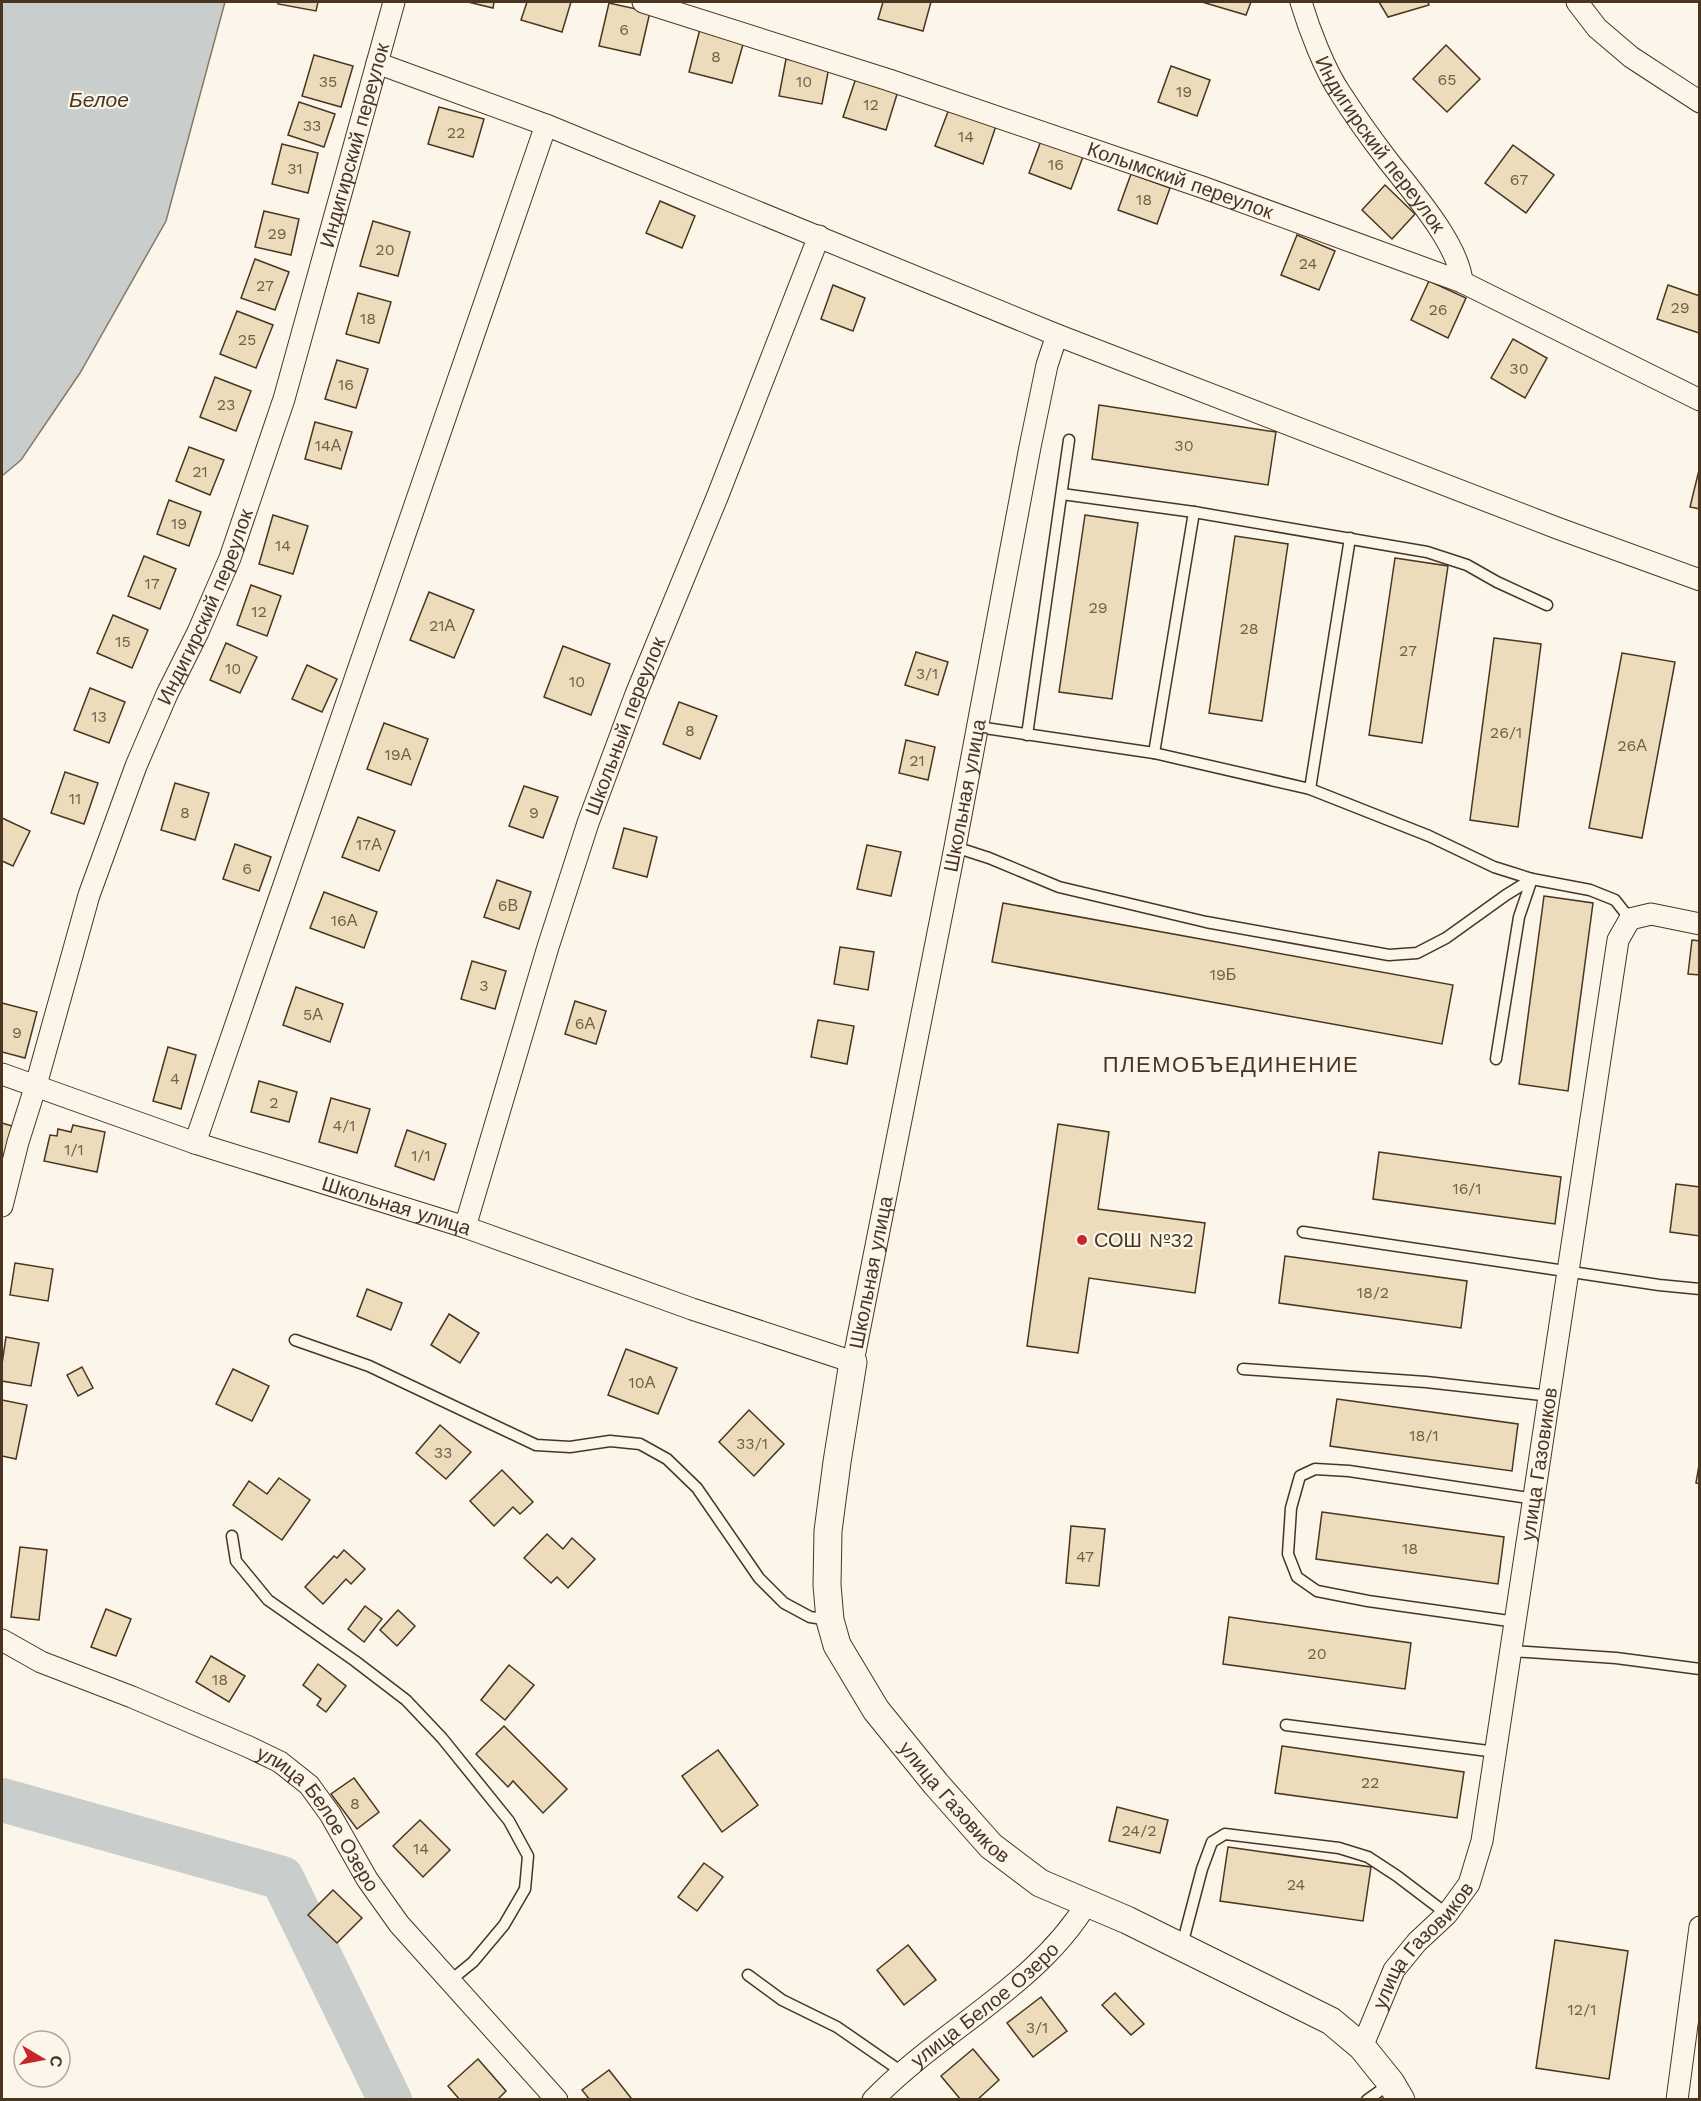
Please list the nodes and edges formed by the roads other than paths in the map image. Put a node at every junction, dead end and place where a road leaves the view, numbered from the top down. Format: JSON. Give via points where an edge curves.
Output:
{"nodes":[{"id":1,"x":394,"y":2,"type":"edge"},
{"id":2,"x":643,"y":2,"type":"edge"},
{"id":3,"x":1301,"y":2,"type":"edge"},
{"id":4,"x":1577,"y":2,"type":"edge"},
{"id":5,"x":377,"y":63,"type":"junction"},
{"id":6,"x":1700,"y":102,"type":"edge"},
{"id":7,"x":546,"y":125,"type":"junction"},
{"id":8,"x":819,"y":237,"type":"junction"},
{"id":9,"x":1462,"y":282,"type":"junction"},
{"id":10,"x":1057,"y":335,"type":"junction"},
{"id":11,"x":1700,"y":400,"type":"edge"},
{"id":12,"x":1069,"y":440,"type":"dead end"},
{"id":13,"x":1062,"y":494,"type":"junction"},
{"id":14,"x":1194,"y":512,"type":"junction"},
{"id":15,"x":1350,"y":538,"type":"junction"},
{"id":16,"x":1700,"y":580,"type":"edge"},
{"id":17,"x":1548,"y":605,"type":"dead end"},
{"id":18,"x":978,"y":727,"type":"junction"},
{"id":19,"x":1028,"y":735,"type":"junction"},
{"id":20,"x":1154,"y":753,"type":"junction"},
{"id":21,"x":1310,"y":789,"type":"junction"},
{"id":22,"x":955,"y":847,"type":"junction"},
{"id":23,"x":1532,"y":879,"type":"junction"},
{"id":24,"x":1630,"y":919,"type":"junction"},
{"id":25,"x":1700,"y":924,"type":"edge"},
{"id":26,"x":1496,"y":1059,"type":"dead end"},
{"id":27,"x":2,"y":1074,"type":"edge"},
{"id":28,"x":36,"y":1085,"type":"junction"},
{"id":29,"x":195,"y":1143,"type":"junction"},
{"id":30,"x":2,"y":1206,"type":"edge"},
{"id":31,"x":465,"y":1227,"type":"junction"},
{"id":32,"x":1303,"y":1232,"type":"dead end"},
{"id":33,"x":1569,"y":1271,"type":"junction"},
{"id":34,"x":1700,"y":1289,"type":"edge"},
{"id":35,"x":296,"y":1340,"type":"dead end"},
{"id":36,"x":853,"y":1362,"type":"junction"},
{"id":37,"x":1243,"y":1369,"type":"dead end"},
{"id":38,"x":1550,"y":1396,"type":"junction"},
{"id":39,"x":1535,"y":1499,"type":"junction"},
{"id":40,"x":232,"y":1536,"type":"dead end"},
{"id":41,"x":830,"y":1620,"type":"junction"},
{"id":42,"x":1516,"y":1622,"type":"junction"},
{"id":43,"x":2,"y":1640,"type":"edge"},
{"id":44,"x":1512,"y":1651,"type":"junction"},
{"id":45,"x":1700,"y":1669,"type":"edge"},
{"id":46,"x":1286,"y":1725,"type":"dead end"},
{"id":47,"x":1496,"y":1752,"type":"junction"},
{"id":48,"x":1087,"y":1903,"type":"junction"},
{"id":49,"x":1447,"y":1914,"type":"junction"},
{"id":50,"x":1700,"y":1927,"type":"edge"},
{"id":51,"x":1182,"y":1947,"type":"junction"},
{"id":52,"x":748,"y":1975,"type":"dead end"},
{"id":53,"x":451,"y":1980,"type":"junction"},
{"id":54,"x":1362,"y":2048,"type":"junction"},
{"id":55,"x":902,"y":2072,"type":"junction"},
{"id":56,"x":1396,"y":2091,"type":"edge"},
{"id":57,"x":880,"y":2097,"type":"edge"},
{"id":58,"x":557,"y":2100,"type":"edge"},
{"id":59,"x":1366,"y":2100,"type":"edge"},
{"id":60,"x":1677,"y":2100,"type":"edge"}],
"edges":[{"from":1,"to":5,"type":"street","name":"Индигирский переулок"},
{"from":2,"to":9,"type":"street","name":"Колымский переулок","via":[[889,80],[1191,183]]},
{"from":3,"to":9,"type":"street","name":"Индигирский переулок","via":[[1339,92],[1433,221],[1461,269]]},
{"from":4,"to":6,"type":"street","via":[[1597,28],[1631,57]]},
{"from":5,"to":7,"type":"street"},
{"from":5,"to":28,"type":"street","name":"Индигирский переулок","via":[[284,399],[230,558],[145,746],[89,895]]},
{"from":7,"to":8,"type":"street"},
{"from":7,"to":29,"type":"street"},
{"from":8,"to":10,"type":"street"},
{"from":8,"to":31,"type":"street","name":"Школьный переулок","via":[[588,823]]},
{"from":9,"to":11,"type":"street","name":"Колымский переулок"},
{"from":10,"to":16,"type":"street"},
{"from":10,"to":18,"type":"street","name":"Школьная улица","via":[[1030,447]]},
{"from":12,"to":13,"type":"lane"},
{"from":13,"to":14,"type":"lane"},
{"from":13,"to":19,"type":"lane"},
{"from":14,"to":15,"type":"lane"},
{"from":14,"to":20,"type":"lane"},
{"from":15,"to":17,"type":"lane","via":[[1427,552],[1467,565]]},
{"from":15,"to":21,"type":"lane"},
{"from":18,"to":19,"type":"lane"},
{"from":18,"to":22,"type":"street","name":"Школьная улица"},
{"from":19,"to":20,"type":"lane"},
{"from":20,"to":21,"type":"lane"},
{"from":21,"to":23,"type":"lane","via":[[1429,836],[1494,867]]},
{"from":22,"to":23,"type":"lane","via":[[1059,887],[1206,922],[1389,955],[1417,953],[1446,938]]},
{"from":22,"to":36,"type":"street","name":"Школьная улица"},
{"from":23,"to":24,"type":"lane","via":[[1590,890],[1615,900]]},
{"from":23,"to":26,"type":"lane","via":[[1519,916]]},
{"from":24,"to":25,"type":"street","via":[[1651,915]]},
{"from":24,"to":33,"type":"street","name":"улица Газовиков","via":[[1618,940]]},
{"from":27,"to":28,"type":"street","name":"Школьная улица"},
{"from":28,"to":29,"type":"street","name":"Школьная улица"},
{"from":28,"to":30,"type":"street","name":"Индигирский переулок"},
{"from":29,"to":31,"type":"street","name":"Школьная улица"},
{"from":31,"to":36,"type":"street","name":"Школьная улица"},
{"from":32,"to":33,"type":"lane"},
{"from":33,"to":34,"type":"lane"},
{"from":33,"to":38,"type":"street","name":"улица Газовиков"},
{"from":35,"to":41,"type":"lane","via":[[369,1366],[536,1444],[640,1444],[667,1459],[697,1488],[759,1578],[784,1603],[810,1617]]},
{"from":36,"to":41,"type":"street","name":"улица Газовиков","via":[[828,1531]]},
{"from":37,"to":38,"type":"lane","via":[[1426,1382]]},
{"from":38,"to":39,"type":"street","name":"улица Газовиков"},
{"from":39,"to":42,"type":"street","name":"улица Газовиков"},
{"from":39,"to":42,"type":"lane","via":[[1314,1469],[1300,1476],[1291,1508],[1288,1554],[1297,1577],[1317,1591]]},
{"from":40,"to":53,"type":"lane","via":[[236,1561],[268,1600],[406,1700],[509,1821],[528,1856],[525,1889],[504,1925],[473,1962]]},
{"from":41,"to":48,"type":"street","name":"улица Газовиков","via":[[837,1645],[876,1710],[992,1846],[1040,1883]]},
{"from":42,"to":44,"type":"street","name":"улица Газовиков"},
{"from":43,"to":53,"type":"street","name":"улица Белое Озеро","via":[[42,1662],[280,1762],[309,1785],[399,1924]]},
{"from":44,"to":45,"type":"lane"},
{"from":44,"to":47,"type":"street","name":"улица Газовиков"},
{"from":46,"to":47,"type":"lane"},
{"from":47,"to":49,"type":"street","name":"улица Газовиков","via":[[1482,1841],[1469,1884]]},
{"from":48,"to":51,"type":"street","name":"улица Газовиков"},
{"from":48,"to":55,"type":"street","name":"улица Белое Озеро","via":[[1054,1945],[1001,1995]]},
{"from":49,"to":51,"type":"lane","via":[[1368,1857],[1339,1848],[1225,1834],[1212,1842]]},
{"from":49,"to":54,"type":"street","name":"улица Газовиков","via":[[1394,1970]]},
{"from":50,"to":60,"type":"street"},
{"from":51,"to":54,"type":"street","name":"улица Газовиков","via":[[1331,2021]]},
{"from":52,"to":55,"type":"lane","via":[[782,2000],[837,2027]]},
{"from":53,"to":58,"type":"street","name":"улица Белое Озеро"},
{"from":54,"to":56,"type":"street","name":"улица Газовиков"},
{"from":55,"to":57,"type":"street","name":"улица Белое Озеро"},
{"from":56,"to":59,"type":"lane"}]}
